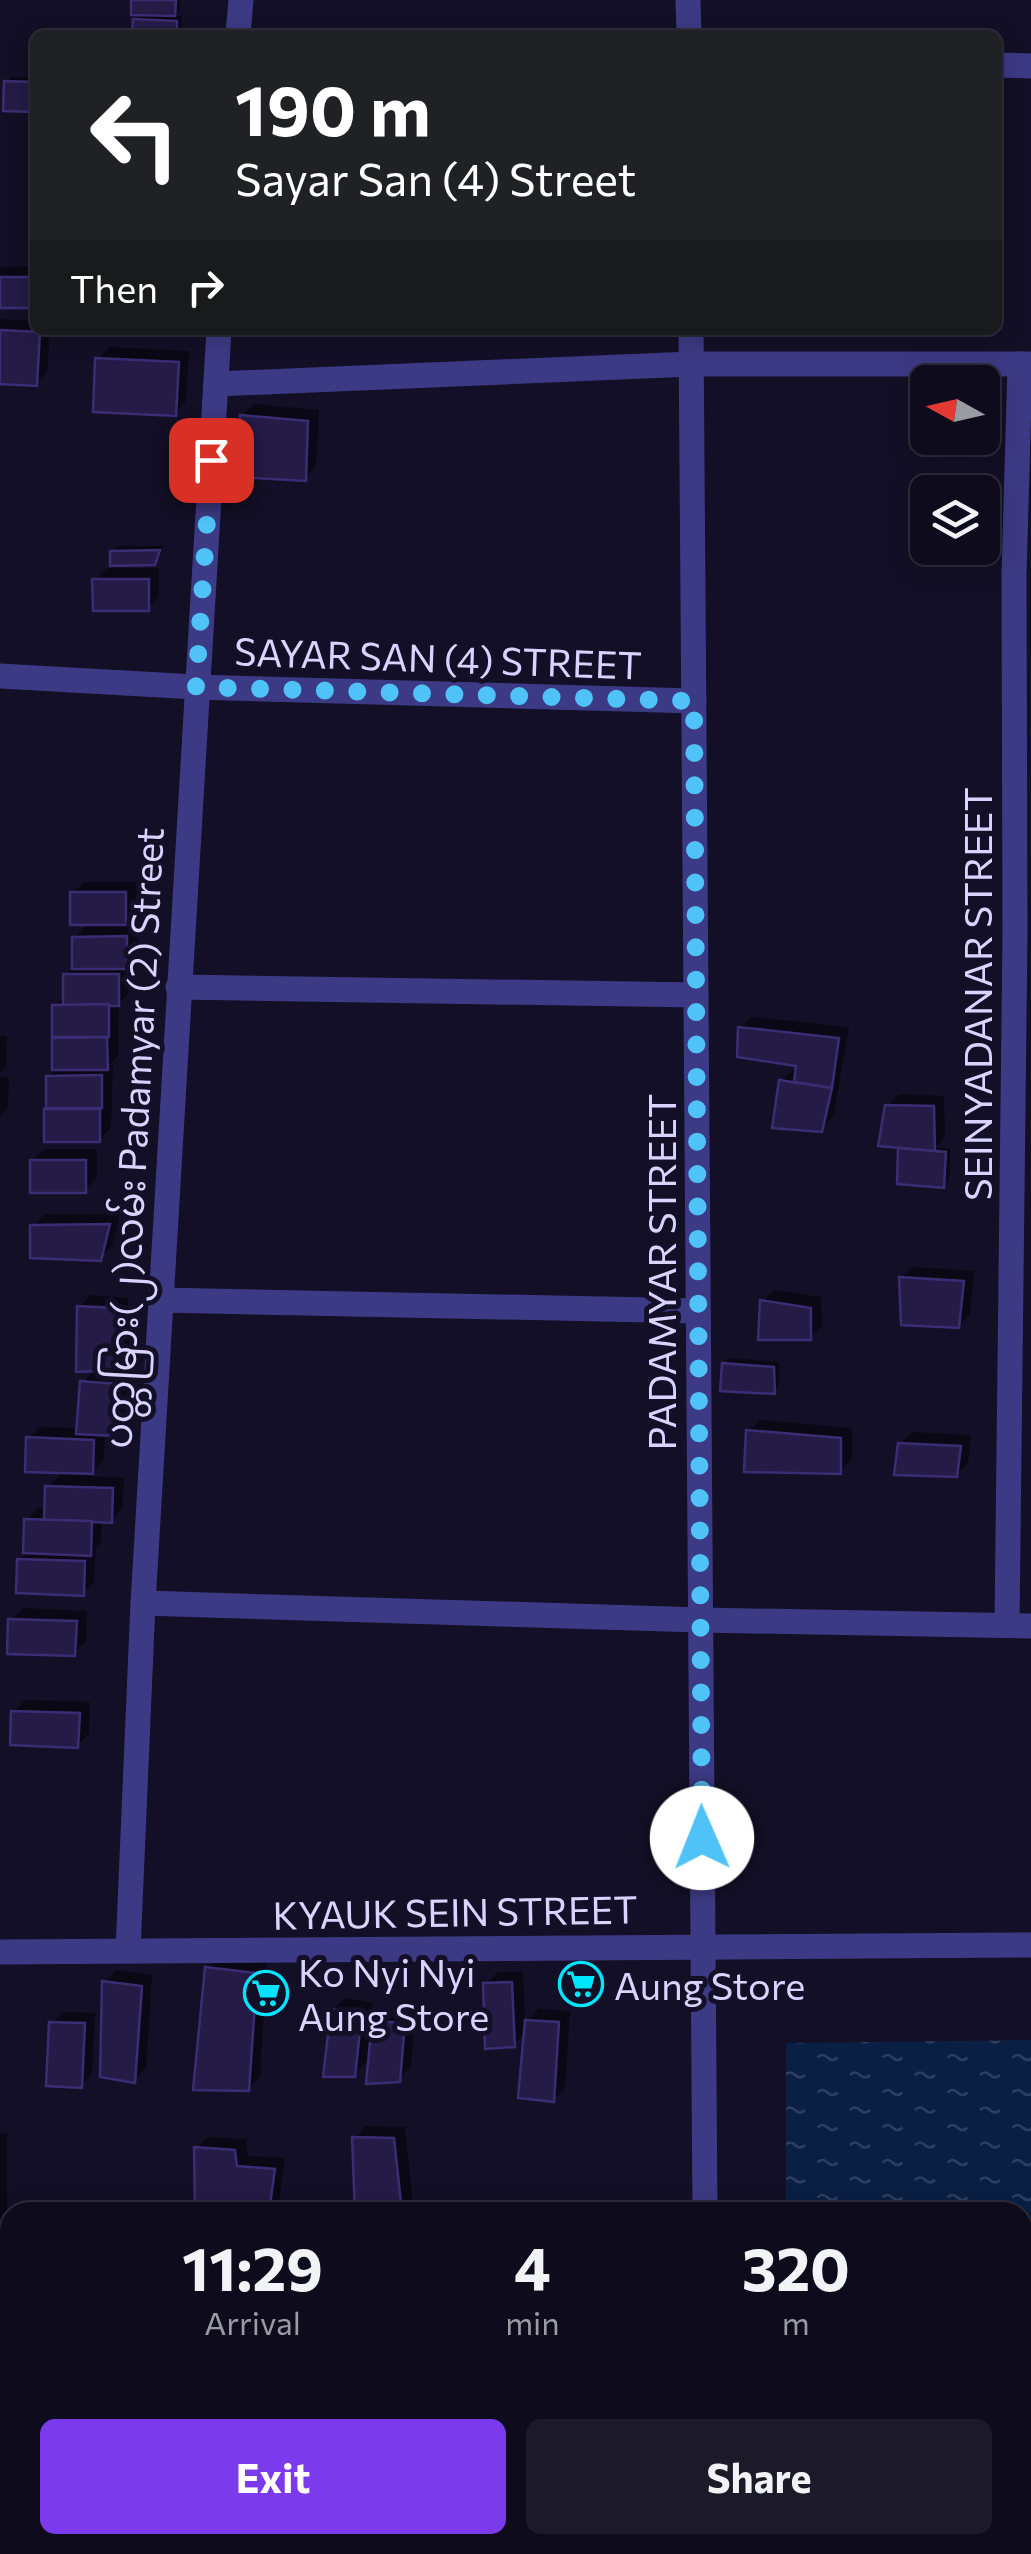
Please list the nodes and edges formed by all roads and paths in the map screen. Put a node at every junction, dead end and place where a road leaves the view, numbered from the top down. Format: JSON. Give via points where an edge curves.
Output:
{"nodes":[{"id":1,"x":241,"y":0,"type":"edge"},
{"id":2,"x":688,"y":0,"type":"edge"},
{"id":3,"x":238,"y":30,"type":"edge"},
{"id":4,"x":689,"y":30,"type":"edge"},
{"id":5,"x":1002,"y":65,"type":"edge"},
{"id":6,"x":1031,"y":66,"type":"edge"},
{"id":7,"x":219,"y":335,"type":"edge"},
{"id":8,"x":691,"y":335,"type":"edge"},
{"id":9,"x":691,"y":364,"type":"junction"},
{"id":10,"x":1026,"y":364,"type":"edge"},
{"id":11,"x":216,"y":384,"type":"junction"},
{"id":12,"x":0,"y":676,"type":"edge"},
{"id":13,"x":196,"y":687,"type":"junction"},
{"id":14,"x":694,"y":701,"type":"junction"},
{"id":15,"x":1023,"y":932,"type":"edge"},
{"id":16,"x":178,"y":987,"type":"junction"},
{"id":17,"x":696,"y":995,"type":"junction"},
{"id":18,"x":1022,"y":1263,"type":"edge"},
{"id":19,"x":160,"y":1300,"type":"junction"},
{"id":20,"x":698,"y":1311,"type":"junction"},
{"id":21,"x":143,"y":1604,"type":"junction"},
{"id":22,"x":701,"y":1620,"type":"junction"},
{"id":23,"x":1019,"y":1625,"type":"edge"},
{"id":24,"x":703,"y":1946,"type":"junction"},
{"id":25,"x":1031,"y":1946,"type":"edge"},
{"id":26,"x":0,"y":1952,"type":"edge"},
{"id":27,"x":128,"y":1952,"type":"junction"},
{"id":28,"x":705,"y":2202,"type":"edge"}],
"edges":[{"from":1,"to":3,"type":"street"},
{"from":2,"to":4,"type":"street"},
{"from":5,"to":6,"type":"street"},
{"from":7,"to":11,"type":"street","name":"ပတ္တမြား(၂)လမ်း Padamyar (2) Street"},
{"from":8,"to":9,"type":"street","name":"PADAMYAR STREET"},
{"from":9,"to":10,"type":"street"},
{"from":9,"to":11,"type":"street"},
{"from":9,"to":14,"type":"street","name":"PADAMYAR STREET"},
{"from":10,"to":15,"type":"street","name":"SEINYADANAR STREET","via":[[1014,575]]},
{"from":11,"to":13,"type":"street","name":"ပတ္တမြား(၂)လမ်း Padamyar (2) Street"},
{"from":12,"to":13,"type":"street","name":"SAYAR SAN (4) STREET"},
{"from":13,"to":14,"type":"street","name":"SAYAR SAN (4) STREET"},
{"from":13,"to":16,"type":"street","name":"ပတ္တမြား(၂)လမ်း Padamyar (2) Street"},
{"from":14,"to":17,"type":"street","name":"PADAMYAR STREET"},
{"from":15,"to":18,"type":"street","name":"SEINYADANAR STREET"},
{"from":16,"to":17,"type":"street"},
{"from":16,"to":19,"type":"street","name":"ပတ္တမြား(၂)လမ်း Padamyar (2) Street"},
{"from":17,"to":20,"type":"street","name":"PADAMYAR STREET"},
{"from":18,"to":23,"type":"street","name":"SEINYADANAR STREET"},
{"from":19,"to":20,"type":"street"},
{"from":19,"to":21,"type":"street","name":"ပတ္တမြား(၂)လမ်း Padamyar (2) Street"},
{"from":20,"to":22,"type":"street","name":"PADAMYAR STREET"},
{"from":21,"to":22,"type":"street"},
{"from":21,"to":27,"type":"street","name":"ပတ္တမြား(၂)လမ်း Padamyar (2) Street"},
{"from":22,"to":23,"type":"street"},
{"from":22,"to":24,"type":"street","name":"PADAMYAR STREET"},
{"from":24,"to":25,"type":"street","name":"KYAUK SEIN STREET"},
{"from":24,"to":27,"type":"street","name":"KYAUK SEIN STREET"},
{"from":24,"to":28,"type":"street","name":"PADAMYAR STREET"},
{"from":26,"to":27,"type":"street","name":"KYAUK SEIN STREET"}]}
